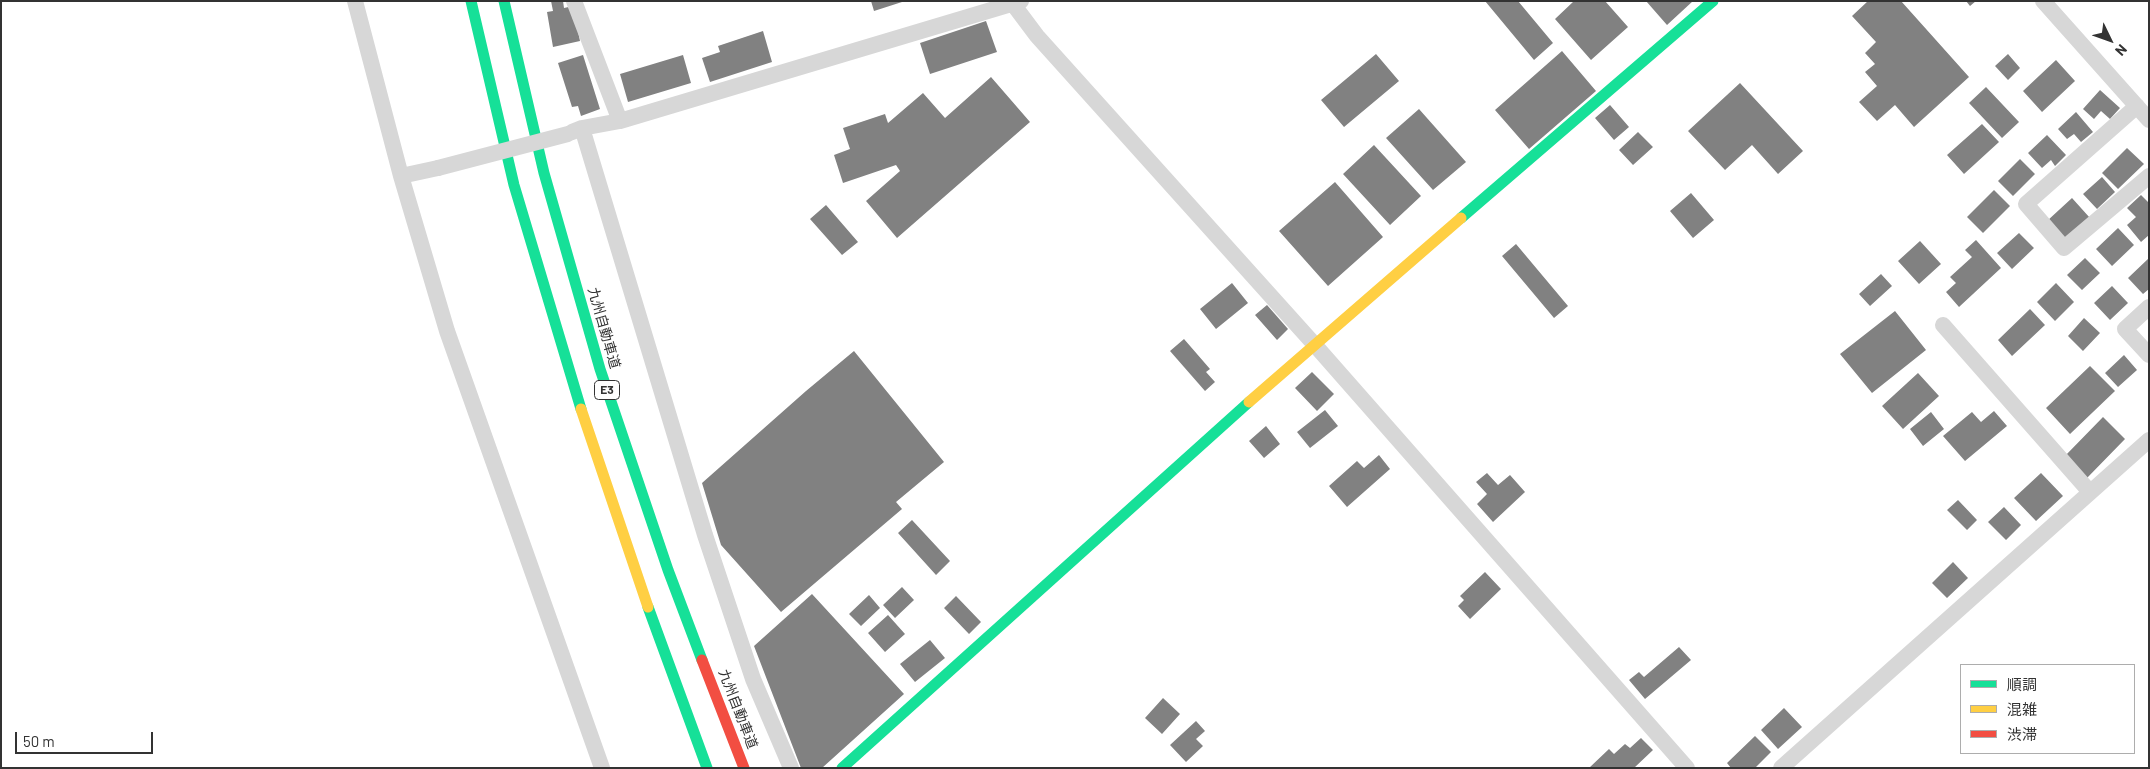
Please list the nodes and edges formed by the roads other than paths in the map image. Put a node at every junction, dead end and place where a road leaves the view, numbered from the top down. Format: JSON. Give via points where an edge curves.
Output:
{"nodes":[{"id":1,"x":354,"y":1,"type":"edge"},
{"id":2,"x":471,"y":1,"type":"edge"},
{"id":3,"x":504,"y":1,"type":"edge"},
{"id":4,"x":574,"y":1,"type":"edge"},
{"id":5,"x":1713,"y":1,"type":"edge"},
{"id":6,"x":2043,"y":1,"type":"edge"},
{"id":7,"x":1017,"y":3,"type":"edge"},
{"id":8,"x":2136,"y":106,"type":"junction"},
{"id":9,"x":2149,"y":120,"type":"edge"},
{"id":10,"x":620,"y":121,"type":"junction"},
{"id":11,"x":575,"y":131,"type":"junction"},
{"id":12,"x":401,"y":176,"type":"junction"},
{"id":13,"x":2149,"y":176,"type":"edge"},
{"id":14,"x":2149,"y":308,"type":"edge"},
{"id":15,"x":1943,"y":325,"type":"dead end"},
{"id":16,"x":1314,"y":344,"type":"junction"},
{"id":17,"x":2149,"y":355,"type":"edge"},
{"id":18,"x":2149,"y":440,"type":"edge"},
{"id":19,"x":2090,"y":492,"type":"junction"},
{"id":20,"x":602,"y":768,"type":"edge"},
{"id":21,"x":707,"y":768,"type":"edge"},
{"id":22,"x":744,"y":768,"type":"edge"},
{"id":23,"x":791,"y":768,"type":"edge"},
{"id":24,"x":842,"y":768,"type":"edge"},
{"id":25,"x":1687,"y":768,"type":"edge"},
{"id":26,"x":1781,"y":768,"type":"edge"}],
"edges":[{"from":1,"to":12,"type":"street"},
{"from":2,"to":21,"type":"main road","number":"E3","via":[[514,185],[571,381]]},
{"from":3,"to":22,"type":"main road","name":"九州自動車道","number":"E3","via":[[544,173],[600,369],[668,570]]},
{"from":4,"to":10,"type":"street"},
{"from":5,"to":16,"type":"main road"},
{"from":6,"to":8,"type":"street"},
{"from":7,"to":10,"type":"street"},
{"from":7,"to":16,"type":"street","via":[[1037,36]]},
{"from":8,"to":9,"type":"street"},
{"from":8,"to":13,"type":"street","via":[[2026,204],[2064,248]]},
{"from":10,"to":11,"type":"street"},
{"from":11,"to":12,"type":"street","bridge":true},
{"from":11,"to":23,"type":"street","via":[[753,679]]},
{"from":12,"to":20,"type":"street","via":[[447,331]]},
{"from":14,"to":17,"type":"street","via":[[2125,329]]},
{"from":15,"to":19,"type":"street"},
{"from":16,"to":24,"type":"main road"},
{"from":16,"to":25,"type":"street"},
{"from":18,"to":19,"type":"street"},
{"from":19,"to":26,"type":"street"}]}
